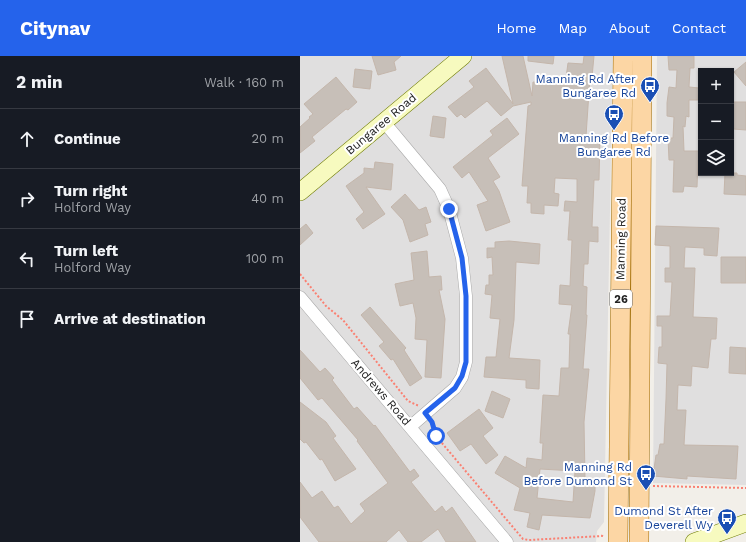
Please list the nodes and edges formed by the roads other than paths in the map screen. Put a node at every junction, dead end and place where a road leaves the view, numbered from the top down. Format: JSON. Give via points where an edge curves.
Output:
{"nodes":[{"id":1,"x":463,"y":56,"type":"edge"},
{"id":2,"x":623,"y":56,"type":"edge"},
{"id":3,"x":642,"y":56,"type":"edge"},
{"id":4,"x":384,"y":122,"type":"junction"},
{"id":5,"x":300,"y":192,"type":"edge"},
{"id":6,"x":300,"y":297,"type":"edge"},
{"id":7,"x":411,"y":426,"type":"junction"},
{"id":8,"x":746,"y":523,"type":"edge"},
{"id":9,"x":612,"y":536,"type":"edge"},
{"id":10,"x":507,"y":542,"type":"edge"},
{"id":11,"x":639,"y":542,"type":"edge"},
{"id":12,"x":694,"y":542,"type":"edge"}],
"edges":[{"from":1,"to":4,"type":"street","name":"Bungaree Road"},
{"from":2,"to":9,"type":"main road","name":"Manning Road","number":"26"},
{"from":3,"to":11,"type":"main road","name":"Manning Road","number":"26"},
{"from":4,"to":5,"type":"street","name":"Bungaree Road"},
{"from":4,"to":7,"type":"street","via":[[440,189],[449,209],[462,258],[466,296],[465,368],[462,376],[455,388]]},
{"from":6,"to":7,"type":"street","name":"Andrews Road"},
{"from":7,"to":10,"type":"street","name":"Andrews Road"},
{"from":8,"to":12,"type":"street"}]}
